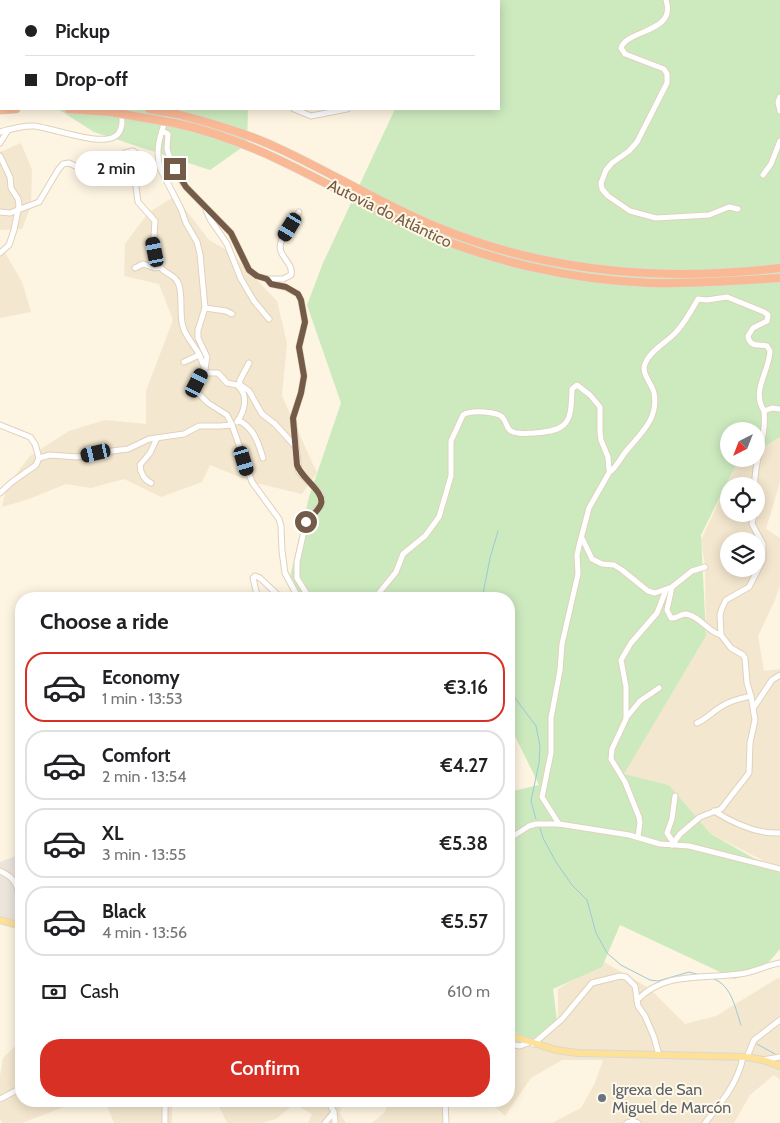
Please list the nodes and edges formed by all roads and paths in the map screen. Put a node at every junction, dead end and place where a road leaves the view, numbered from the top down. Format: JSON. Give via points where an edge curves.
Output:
{"nodes":[{"id":1,"x":666,"y":0,"type":"edge"},
{"id":2,"x":780,"y":96,"type":"edge"},
{"id":3,"x":83,"y":110,"type":"edge"},
{"id":4,"x":121,"y":110,"type":"edge"},
{"id":5,"x":154,"y":110,"type":"edge"},
{"id":6,"x":169,"y":110,"type":"edge"},
{"id":7,"x":296,"y":110,"type":"edge"},
{"id":8,"x":342,"y":110,"type":"edge"},
{"id":9,"x":780,"y":111,"type":"edge"},
{"id":10,"x":8,"y":130,"type":"junction"},
{"id":11,"x":162,"y":131,"type":"junction"},
{"id":12,"x":0,"y":132,"type":"edge"},
{"id":13,"x":780,"y":141,"type":"edge"},
{"id":14,"x":0,"y":143,"type":"edge"},
{"id":15,"x":0,"y":156,"type":"edge"},
{"id":16,"x":763,"y":175,"type":"dead end"},
{"id":17,"x":206,"y":208,"type":"junction"},
{"id":18,"x":738,"y":209,"type":"dead end"},
{"id":19,"x":18,"y":211,"type":"junction"},
{"id":20,"x":0,"y":212,"type":"edge"},
{"id":21,"x":299,"y":212,"type":"dead end"},
{"id":22,"x":0,"y":253,"type":"edge"},
{"id":23,"x":160,"y":267,"type":"junction"},
{"id":24,"x":135,"y":268,"type":"dead end"},
{"id":25,"x":780,"y":268,"type":"edge"},
{"id":26,"x":780,"y":278,"type":"edge"},
{"id":27,"x":267,"y":279,"type":"junction"},
{"id":28,"x":204,"y":308,"type":"junction"},
{"id":29,"x":232,"y":314,"type":"dead end"},
{"id":30,"x":269,"y":319,"type":"dead end"},
{"id":31,"x":199,"y":355,"type":"junction"},
{"id":32,"x":184,"y":362,"type":"dead end"},
{"id":33,"x":249,"y":363,"type":"dead end"},
{"id":34,"x":203,"y":371,"type":"junction"},
{"id":35,"x":238,"y":386,"type":"junction"},
{"id":36,"x":780,"y":409,"type":"edge"},
{"id":37,"x":764,"y":411,"type":"junction"},
{"id":38,"x":238,"y":420,"type":"junction"},
{"id":39,"x":0,"y":425,"type":"edge"},
{"id":40,"x":233,"y":425,"type":"junction"},
{"id":41,"x":157,"y":438,"type":"junction"},
{"id":42,"x":296,"y":446,"type":"junction"},
{"id":43,"x":39,"y":458,"type":"junction"},
{"id":44,"x":263,"y":458,"type":"dead end"},
{"id":45,"x":610,"y":471,"type":"junction"},
{"id":46,"x":754,"y":477,"type":"edge"},
{"id":47,"x":151,"y":483,"type":"dead end"},
{"id":48,"x":0,"y":493,"type":"edge"},
{"id":49,"x":752,"y":522,"type":"edge"},
{"id":50,"x":582,"y":537,"type":"junction"},
{"id":51,"x":705,"y":566,"type":"dead end"},
{"id":52,"x":669,"y":588,"type":"junction"},
{"id":53,"x":256,"y":592,"type":"edge"},
{"id":54,"x":275,"y":592,"type":"edge"},
{"id":55,"x":295,"y":592,"type":"edge"},
{"id":56,"x":306,"y":592,"type":"edge"},
{"id":57,"x":380,"y":592,"type":"edge"},
{"id":58,"x":721,"y":635,"type":"junction"},
{"id":59,"x":780,"y":675,"type":"edge"},
{"id":60,"x":659,"y":688,"type":"dead end"},
{"id":61,"x":751,"y":696,"type":"junction"},
{"id":62,"x":754,"y":708,"type":"junction"},
{"id":63,"x":626,"y":719,"type":"junction"},
{"id":64,"x":697,"y":723,"type":"dead end"},
{"id":65,"x":674,"y":796,"type":"dead end"},
{"id":66,"x":714,"y":811,"type":"junction"},
{"id":67,"x":558,"y":824,"type":"junction"},
{"id":68,"x":780,"y":833,"type":"edge"},
{"id":69,"x":515,"y":836,"type":"edge"},
{"id":70,"x":638,"y":837,"type":"junction"},
{"id":71,"x":672,"y":844,"type":"junction"},
{"id":72,"x":780,"y":869,"type":"edge"},
{"id":73,"x":0,"y":871,"type":"edge"},
{"id":74,"x":15,"y":882,"type":"edge"},
{"id":75,"x":0,"y":920,"type":"edge"},
{"id":76,"x":15,"y":924,"type":"edge"},
{"id":77,"x":780,"y":963,"type":"edge"},
{"id":78,"x":637,"y":1000,"type":"junction"},
{"id":79,"x":780,"y":1020,"type":"edge"},
{"id":80,"x":515,"y":1037,"type":"edge"},
{"id":81,"x":530,"y":1043,"type":"junction"},
{"id":82,"x":515,"y":1045,"type":"edge"},
{"id":83,"x":659,"y":1055,"type":"junction"},
{"id":84,"x":745,"y":1057,"type":"junction"},
{"id":85,"x":780,"y":1057,"type":"edge"},
{"id":86,"x":763,"y":1060,"type":"junction"},
{"id":87,"x":780,"y":1066,"type":"edge"},
{"id":88,"x":15,"y":1091,"type":"edge"},
{"id":89,"x":0,"y":1099,"type":"edge"},
{"id":90,"x":164,"y":1107,"type":"edge"},
{"id":91,"x":331,"y":1107,"type":"edge"},
{"id":92,"x":445,"y":1107,"type":"edge"},
{"id":93,"x":334,"y":1112,"type":"junction"},
{"id":94,"x":165,"y":1123,"type":"edge"},
{"id":95,"x":325,"y":1123,"type":"edge"},
{"id":96,"x":336,"y":1123,"type":"edge"},
{"id":97,"x":446,"y":1123,"type":"edge"},
{"id":98,"x":627,"y":1123,"type":"edge"},
{"id":99,"x":638,"y":1123,"type":"edge"},
{"id":100,"x":705,"y":1123,"type":"edge"}],
"edges":[{"from":1,"to":18,"type":"street","via":[[668,8],[664,18],[653,28],[624,41],[621,48],[625,54],[664,69],[668,74],[667,83],[637,142],[606,170],[602,189],[626,209],[656,218],[709,216],[729,207]]},
{"from":2,"to":9,"type":"street"},
{"from":3,"to":26,"type":"highway","name":"Autovía do Atlántico","bridge":true,"via":[[174,123],[250,146],[414,227],[514,263],[634,282],[709,283]]},
{"from":4,"to":10,"type":"street","via":[[120,130],[116,136],[105,140],[32,126]]},
{"from":5,"to":25,"type":"highway","name":"Autovía do Atlántico","bridge":true,"via":[[216,124],[260,140],[432,225],[530,257],[631,273],[722,274]]},
{"from":6,"to":11,"type":"street"},
{"from":7,"to":8,"type":"street","via":[[311,116]]},
{"from":10,"to":12,"type":"street"},
{"from":10,"to":14,"type":"street"},
{"from":11,"to":17,"type":"street","via":[[168,134],[167,148],[180,179]]},
{"from":11,"to":28,"type":"street","via":[[157,158],[200,251]]},
{"from":13,"to":16,"type":"street"},
{"from":15,"to":19,"type":"street","via":[[18,199]]},
{"from":17,"to":27,"type":"street","via":[[231,233],[249,270]]},
{"from":17,"to":30,"type":"street","via":[[227,244],[241,279]]},
{"from":19,"to":20,"type":"street"},
{"from":19,"to":22,"type":"street","via":[[9,245]]},
{"from":19,"to":23,"type":"street","via":[[39,202],[63,164],[69,163],[93,172],[133,151],[139,161],[136,180],[138,202],[155,221],[152,238]]},
{"from":21,"to":27,"type":"street","via":[[281,242],[280,252],[291,267],[291,275],[283,279]]},
{"from":23,"to":24,"type":"street","via":[[143,264]]},
{"from":23,"to":31,"type":"street","via":[[178,282],[183,328]]},
{"from":27,"to":42,"type":"street","via":[[271,284],[298,294],[305,322],[299,347],[304,376],[293,418]]},
{"from":28,"to":29,"type":"street"},
{"from":28,"to":34,"type":"street","via":[[198,330],[207,358]]},
{"from":31,"to":32,"type":"street"},
{"from":31,"to":34,"type":"street"},
{"from":33,"to":35,"type":"street"},
{"from":34,"to":35,"type":"street","via":[[218,373],[227,382]]},
{"from":34,"to":40,"type":"street","via":[[197,383],[198,393],[227,415]]},
{"from":35,"to":38,"type":"street","via":[[242,390],[244,407]]},
{"from":35,"to":42,"type":"street","via":[[249,391],[262,414]]},
{"from":36,"to":37,"type":"street"},
{"from":37,"to":45,"type":"street","via":[[758,392],[770,351],[767,346],[752,344],[748,336],[753,328],[767,321],[768,315],[727,296],[698,299],[679,330],[645,364],[654,398],[652,416],[645,430]]},
{"from":37,"to":46,"type":"street","via":[[764,436]]},
{"from":38,"to":40,"type":"street"},
{"from":38,"to":44,"type":"street","via":[[251,429]]},
{"from":39,"to":43,"type":"street","via":[[30,437]]},
{"from":40,"to":41,"type":"street","via":[[201,425],[179,436]]},
{"from":40,"to":55,"type":"street","via":[[252,482],[279,519],[285,573]]},
{"from":41,"to":43,"type":"street","via":[[128,449],[77,457],[50,455]]},
{"from":41,"to":47,"type":"street","via":[[140,464],[145,479]]},
{"from":42,"to":56,"type":"street","via":[[299,472],[322,499],[321,505],[306,522],[300,542],[297,578]]},
{"from":43,"to":48,"type":"street","via":[[36,465]]},
{"from":45,"to":50,"type":"street","via":[[589,508]]},
{"from":45,"to":57,"type":"street","via":[[601,440],[600,407],[577,385],[572,389],[569,418],[559,428],[514,432],[499,415],[466,413],[451,441],[451,476],[438,517],[425,536],[403,554],[396,572]]},
{"from":49,"to":58,"type":"street","via":[[763,544],[763,560],[749,587],[724,603]]},
{"from":50,"to":52,"type":"street","via":[[589,555],[597,562],[614,566],[630,575],[651,593]]},
{"from":50,"to":67,"type":"street","via":[[577,555],[578,574],[562,644],[551,718],[549,765],[542,798]]},
{"from":51,"to":52,"type":"street","via":[[692,571]]},
{"from":52,"to":58,"type":"street","via":[[669,616],[673,619],[688,615]]},
{"from":52,"to":63,"type":"street","via":[[658,612],[631,643],[622,660]]},
{"from":53,"to":54,"type":"street","via":[[255,576]]},
{"from":58,"to":61,"type":"street","via":[[731,648],[744,656]]},
{"from":59,"to":62,"type":"street","via":[[772,680]]},
{"from":60,"to":63,"type":"street","via":[[640,700]]},
{"from":61,"to":62,"type":"street"},
{"from":61,"to":64,"type":"street","via":[[730,702]]},
{"from":62,"to":66,"type":"street","via":[[749,773],[726,804]]},
{"from":63,"to":70,"type":"street","via":[[612,749],[611,759],[625,782],[639,817]]},
{"from":65,"to":71,"type":"street","via":[[667,833]]},
{"from":66,"to":68,"type":"street","via":[[758,831]]},
{"from":66,"to":71,"type":"street","via":[[703,815]]},
{"from":67,"to":69,"type":"street","via":[[536,824]]},
{"from":67,"to":70,"type":"street"},
{"from":70,"to":71,"type":"street"},
{"from":71,"to":72,"type":"street"},
{"from":73,"to":74,"type":"street"},
{"from":75,"to":76,"type":"main road"},
{"from":77,"to":78,"type":"street","via":[[738,974],[694,976],[660,984],[649,988]]},
{"from":78,"to":81,"type":"street","via":[[635,986],[626,977],[596,981],[562,1019]]},
{"from":78,"to":83,"type":"street"},
{"from":79,"to":84,"type":"street","via":[[754,1040]]},
{"from":80,"to":81,"type":"main road"},
{"from":81,"to":82,"type":"street"},
{"from":81,"to":83,"type":"main road","via":[[578,1053]]},
{"from":83,"to":84,"type":"main road"},
{"from":84,"to":86,"type":"main road"},
{"from":84,"to":100,"type":"street","via":[[731,1088]]},
{"from":85,"to":86,"type":"street"},
{"from":86,"to":87,"type":"main road"},
{"from":88,"to":89,"type":"street"},
{"from":90,"to":94,"type":"street"},
{"from":91,"to":93,"type":"street"},
{"from":92,"to":97,"type":"street"},
{"from":93,"to":95,"type":"street"},
{"from":93,"to":96,"type":"street"},
{"from":98,"to":99,"type":"street"}]}
